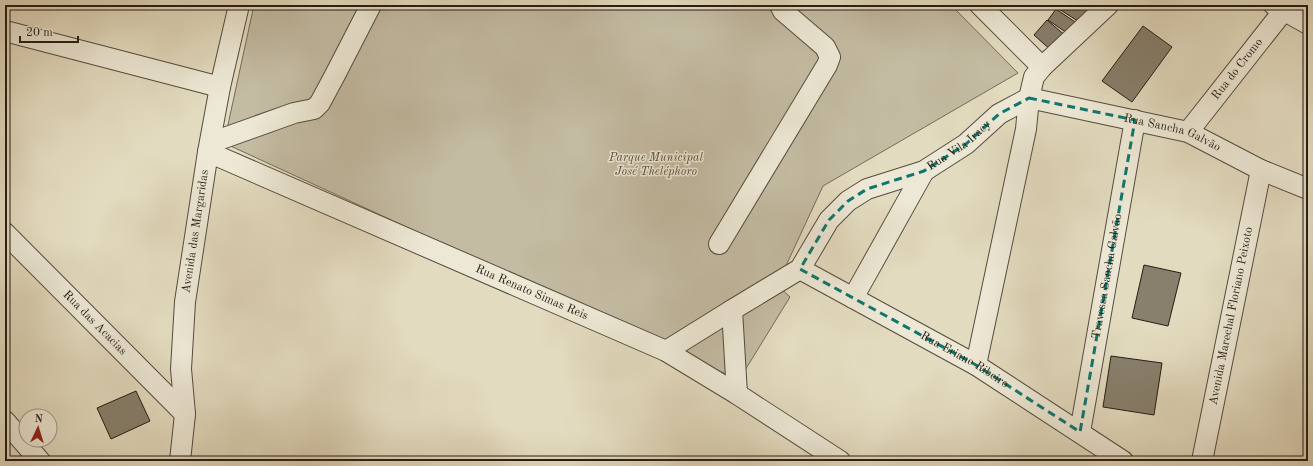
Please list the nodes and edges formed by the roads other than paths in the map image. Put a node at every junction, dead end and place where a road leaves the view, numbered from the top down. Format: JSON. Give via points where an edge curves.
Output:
{"nodes":[{"id":1,"x":239,"y":5,"type":"edge"},
{"id":2,"x":371,"y":5,"type":"edge"},
{"id":3,"x":780,"y":5,"type":"edge"},
{"id":4,"x":980,"y":5,"type":"edge"},
{"id":5,"x":1108,"y":5,"type":"edge"},
{"id":6,"x":1281,"y":7,"type":"edge"},
{"id":7,"x":1308,"y":24,"type":"edge"},
{"id":8,"x":5,"y":31,"type":"edge"},
{"id":9,"x":1042,"y":67,"type":"junction"},
{"id":10,"x":220,"y":87,"type":"junction"},
{"id":11,"x":1029,"y":98,"type":"junction"},
{"id":12,"x":1135,"y":120,"type":"junction"},
{"id":13,"x":1188,"y":132,"type":"junction"},
{"id":14,"x":209,"y":147,"type":"junction"},
{"id":15,"x":1261,"y":170,"type":"junction"},
{"id":16,"x":924,"y":171,"type":"junction"},
{"id":17,"x":1308,"y":189,"type":"edge"},
{"id":18,"x":5,"y":233,"type":"edge"},
{"id":19,"x":719,"y":244,"type":"dead end"},
{"id":20,"x":800,"y":269,"type":"junction"},
{"id":21,"x":853,"y":298,"type":"junction"},
{"id":22,"x":732,"y":310,"type":"junction"},
{"id":23,"x":666,"y":351,"type":"junction"},
{"id":24,"x":976,"y":364,"type":"junction"},
{"id":25,"x":738,"y":394,"type":"junction"},
{"id":26,"x":185,"y":414,"type":"junction"},
{"id":27,"x":5,"y":421,"type":"edge"},
{"id":28,"x":1080,"y":432,"type":"junction"},
{"id":29,"x":40,"y":461,"type":"edge"},
{"id":30,"x":180,"y":461,"type":"edge"},
{"id":31,"x":840,"y":461,"type":"edge"},
{"id":32,"x":1123,"y":461,"type":"edge"},
{"id":33,"x":1202,"y":461,"type":"edge"}],
"edges":[{"from":1,"to":10,"type":"street","name":"Avenida das Margaridas"},
{"from":2,"to":14,"type":"street","via":[[320,103],[314,109],[294,113]]},
{"from":3,"to":19,"type":"street","via":[[788,16],[825,47],[830,56]]},
{"from":4,"to":9,"type":"street"},
{"from":5,"to":9,"type":"street"},
{"from":6,"to":7,"type":"street"},
{"from":6,"to":13,"type":"street","name":"Rua do Cromo"},
{"from":8,"to":10,"type":"street"},
{"from":9,"to":11,"type":"street","via":[[1034,77]]},
{"from":10,"to":14,"type":"street","name":"Avenida das Margaridas"},
{"from":11,"to":12,"type":"street","name":"Rua Sancha Galvão"},
{"from":11,"to":16,"type":"street","name":"Rua Vila Iracy","via":[[1000,114],[966,144]]},
{"from":11,"to":24,"type":"street","via":[[1026,129]]},
{"from":12,"to":13,"type":"street","name":"Rua Sancha Galvão"},
{"from":12,"to":28,"type":"street","name":"Travessa Sancha Galvão"},
{"from":13,"to":15,"type":"street","name":"Rua Sancha Galvão"},
{"from":14,"to":23,"type":"street","name":"Rua Renato Simas Reis"},
{"from":14,"to":26,"type":"street","name":"Avenida das Margaridas","via":[[185,302],[181,368]]},
{"from":15,"to":17,"type":"street","name":"Rua Sancha Galvão"},
{"from":15,"to":33,"type":"street","name":"Avenida Marechal Floriano Peixoto"},
{"from":16,"to":20,"type":"street","name":"Rua Vila Iracy","via":[[867,189],[848,201],[829,220]]},
{"from":16,"to":21,"type":"street"},
{"from":18,"to":26,"type":"street","name":"Rua das Acacias"},
{"from":20,"to":21,"type":"street","name":"Rua Eriane Ribeiro"},
{"from":20,"to":22,"type":"street"},
{"from":21,"to":24,"type":"street","name":"Rua Eriane Ribeiro"},
{"from":22,"to":23,"type":"street"},
{"from":22,"to":25,"type":"street"},
{"from":23,"to":25,"type":"street","name":"Rua Renato Simas Reis"},
{"from":24,"to":28,"type":"street","name":"Rua Eriane Ribeiro"},
{"from":25,"to":31,"type":"street","name":"Rua Renato Simas Reis"},
{"from":26,"to":30,"type":"street","name":"Avenida das Margaridas"},
{"from":27,"to":29,"type":"street"},
{"from":28,"to":32,"type":"street","name":"Rua Eriane Ribeiro"}]}
